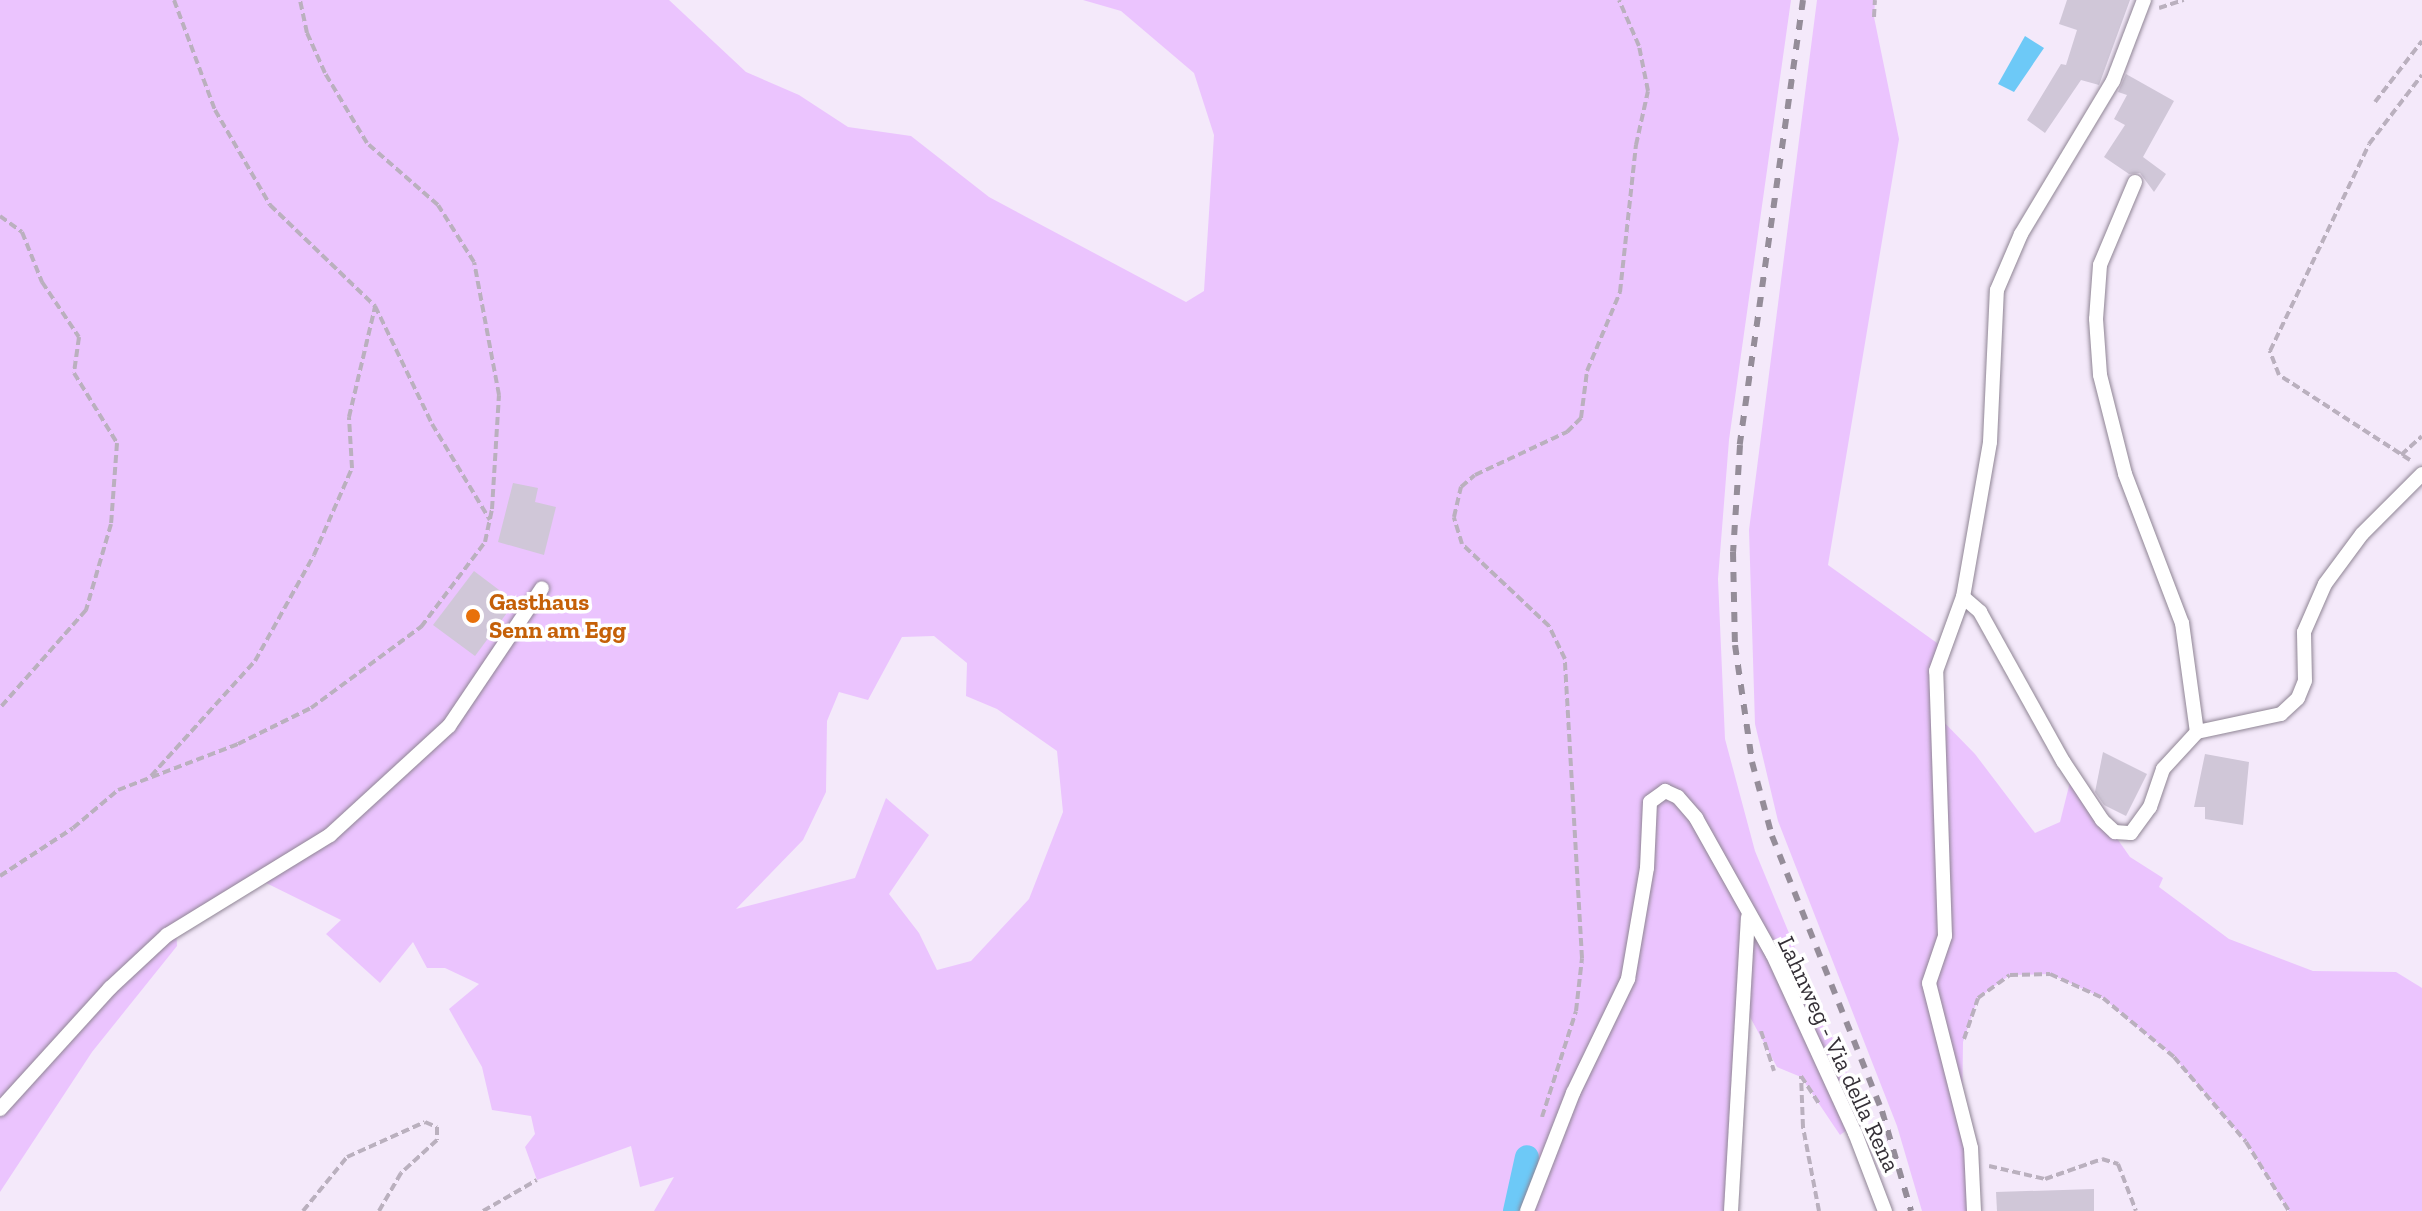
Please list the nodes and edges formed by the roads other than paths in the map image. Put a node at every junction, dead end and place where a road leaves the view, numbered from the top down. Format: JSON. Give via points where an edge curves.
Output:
{"nodes":[{"id":1,"x":2144,"y":0,"type":"edge"},
{"id":2,"x":2135,"y":182,"type":"dead end"},
{"id":3,"x":2422,"y":471,"type":"edge"},
{"id":4,"x":542,"y":588,"type":"dead end"},
{"id":5,"x":1963,"y":597,"type":"junction"},
{"id":6,"x":2197,"y":732,"type":"junction"},
{"id":7,"x":1748,"y":917,"type":"junction"},
{"id":8,"x":0,"y":1109,"type":"edge"},
{"id":9,"x":1527,"y":1211,"type":"edge"},
{"id":10,"x":1731,"y":1211,"type":"edge"},
{"id":11,"x":1885,"y":1211,"type":"edge"},
{"id":12,"x":1974,"y":1211,"type":"edge"}],
"edges":[{"from":1,"to":5,"type":"lane","via":[[2113,81],[2021,234],[1997,290],[1990,442]]},
{"from":2,"to":6,"type":"lane","via":[[2100,265],[2100,375],[2125,474],[2182,623]]},
{"from":3,"to":6,"type":"lane","via":[[2362,534],[2325,584],[2304,632],[2305,681],[2298,698],[2281,714]]},
{"from":4,"to":8,"type":"lane","via":[[449,726],[330,835],[167,935],[110,988]]},
{"from":5,"to":6,"type":"lane","via":[[1980,612],[2063,761],[2115,832],[2131,833],[2140,824],[2163,769]]},
{"from":5,"to":12,"type":"lane","via":[[1936,671],[1945,936],[1929,983],[1971,1162]]},
{"from":7,"to":9,"type":"lane","name":"Lahnweg - Via della Rena","via":[[1696,818],[1678,797],[1658,793],[1648,810],[1647,868],[1628,979],[1573,1093]]},
{"from":7,"to":10,"type":"lane","name":"Lahnweg - Via della Rena"},
{"from":7,"to":11,"type":"lane","name":"Lahnweg - Via della Rena","via":[[1780,969]]}]}
